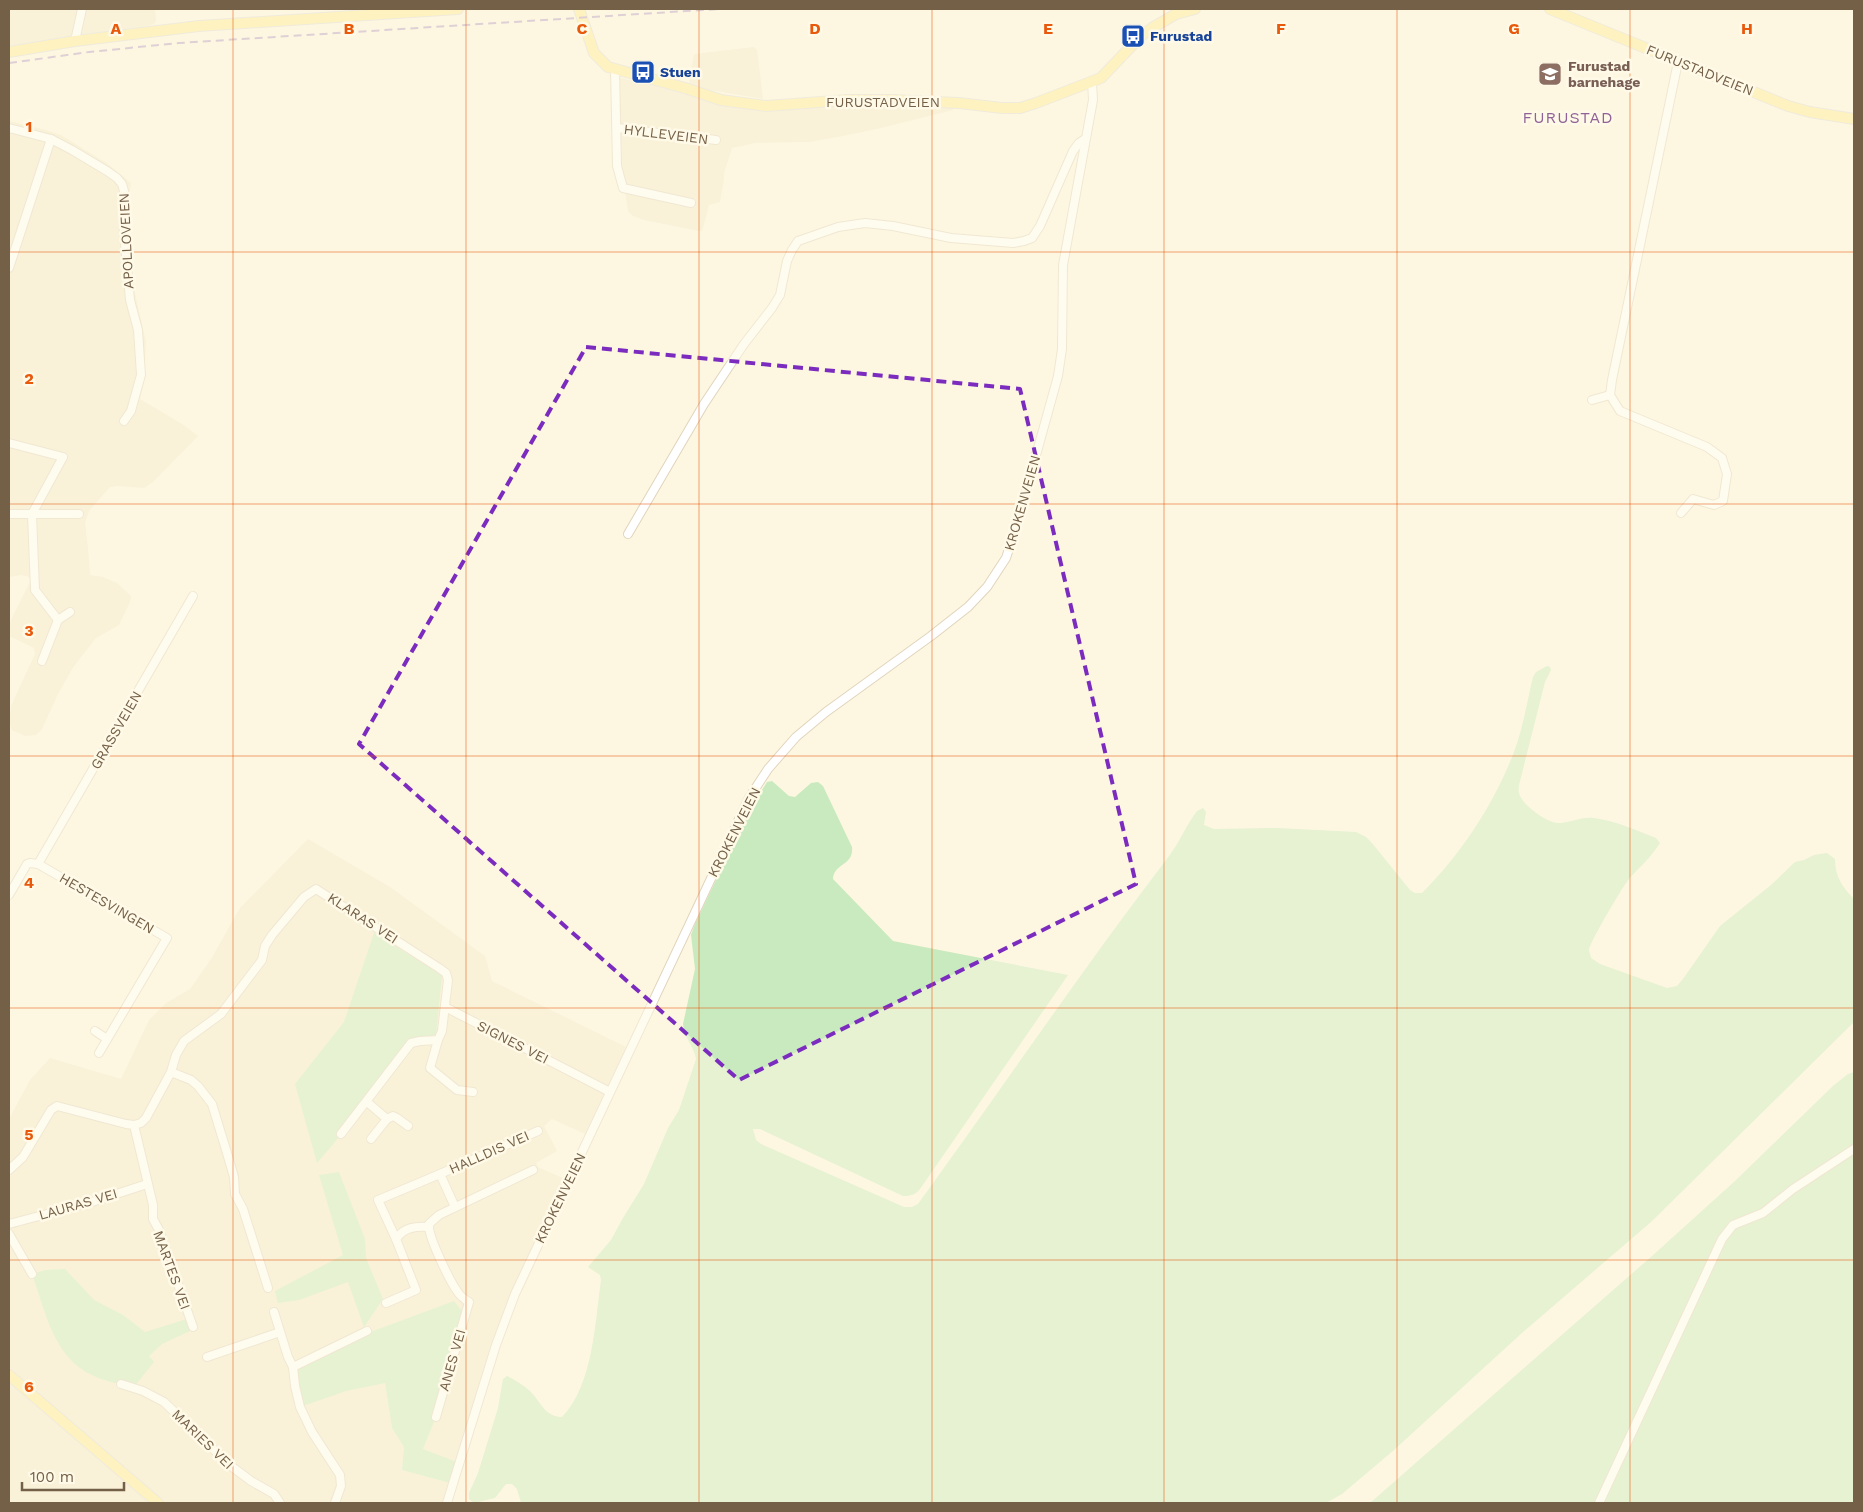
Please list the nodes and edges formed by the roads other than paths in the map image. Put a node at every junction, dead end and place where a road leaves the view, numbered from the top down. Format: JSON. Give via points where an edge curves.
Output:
{"nodes":[{"id":1,"x":82,"y":9,"type":"edge"},
{"id":2,"x":458,"y":9,"type":"edge"},
{"id":3,"x":1195,"y":9,"type":"edge"},
{"id":4,"x":1550,"y":9,"type":"edge"},
{"id":5,"x":580,"y":11,"type":"edge"},
{"id":6,"x":75,"y":41,"type":"junction"},
{"id":7,"x":9,"y":52,"type":"edge"},
{"id":8,"x":1678,"y":62,"type":"junction"},
{"id":9,"x":615,"y":70,"type":"junction"},
{"id":10,"x":1092,"y":82,"type":"junction"},
{"id":11,"x":1854,"y":119,"type":"edge"},
{"id":12,"x":9,"y":128,"type":"edge"},
{"id":13,"x":617,"y":128,"type":"junction"},
{"id":14,"x":51,"y":139,"type":"junction"},
{"id":15,"x":1085,"y":139,"type":"junction"},
{"id":16,"x":716,"y":140,"type":"dead end"},
{"id":17,"x":691,"y":203,"type":"dead end"},
{"id":18,"x":9,"y":268,"type":"edge"},
{"id":19,"x":1610,"y":395,"type":"junction"},
{"id":20,"x":1592,"y":400,"type":"dead end"},
{"id":21,"x":124,"y":421,"type":"dead end"},
{"id":22,"x":9,"y":442,"type":"edge"},
{"id":23,"x":1681,"y":513,"type":"dead end"},
{"id":24,"x":9,"y":514,"type":"edge"},
{"id":25,"x":32,"y":514,"type":"junction"},
{"id":26,"x":79,"y":514,"type":"dead end"},
{"id":27,"x":628,"y":534,"type":"dead end"},
{"id":28,"x":194,"y":596,"type":"dead end"},
{"id":29,"x":70,"y":612,"type":"dead end"},
{"id":30,"x":58,"y":620,"type":"junction"},
{"id":31,"x":42,"y":661,"type":"dead end"},
{"id":32,"x":38,"y":864,"type":"junction"},
{"id":33,"x":9,"y":895,"type":"edge"},
{"id":34,"x":445,"y":1007,"type":"junction"},
{"id":35,"x":95,"y":1031,"type":"dead end"},
{"id":36,"x":107,"y":1038,"type":"junction"},
{"id":37,"x":438,"y":1040,"type":"junction"},
{"id":38,"x":99,"y":1053,"type":"dead end"},
{"id":39,"x":171,"y":1072,"type":"junction"},
{"id":40,"x":473,"y":1092,"type":"dead end"},
{"id":41,"x":610,"y":1092,"type":"junction"},
{"id":42,"x":366,"y":1102,"type":"junction"},
{"id":43,"x":387,"y":1119,"type":"junction"},
{"id":44,"x":134,"y":1125,"type":"junction"},
{"id":45,"x":408,"y":1126,"type":"dead end"},
{"id":46,"x":538,"y":1131,"type":"dead end"},
{"id":47,"x":341,"y":1134,"type":"dead end"},
{"id":48,"x":371,"y":1139,"type":"dead end"},
{"id":49,"x":1854,"y":1148,"type":"edge"},
{"id":50,"x":9,"y":1170,"type":"edge"},
{"id":51,"x":533,"y":1170,"type":"dead end"},
{"id":52,"x":440,"y":1174,"type":"junction"},
{"id":53,"x":147,"y":1184,"type":"junction"},
{"id":54,"x":454,"y":1207,"type":"junction"},
{"id":55,"x":9,"y":1224,"type":"edge"},
{"id":56,"x":429,"y":1227,"type":"junction"},
{"id":57,"x":9,"y":1234,"type":"edge"},
{"id":58,"x":396,"y":1239,"type":"junction"},
{"id":59,"x":32,"y":1274,"type":"dead end"},
{"id":60,"x":268,"y":1288,"type":"dead end"},
{"id":61,"x":386,"y":1303,"type":"dead end"},
{"id":62,"x":274,"y":1312,"type":"dead end"},
{"id":63,"x":193,"y":1327,"type":"dead end"},
{"id":64,"x":367,"y":1330,"type":"dead end"},
{"id":65,"x":280,"y":1332,"type":"junction"},
{"id":66,"x":207,"y":1357,"type":"dead end"},
{"id":67,"x":292,"y":1367,"type":"junction"},
{"id":68,"x":9,"y":1375,"type":"edge"},
{"id":69,"x":121,"y":1384,"type":"dead end"},
{"id":70,"x":436,"y":1417,"type":"dead end"},
{"id":71,"x":158,"y":1503,"type":"edge"},
{"id":72,"x":280,"y":1503,"type":"edge"},
{"id":73,"x":335,"y":1503,"type":"edge"},
{"id":74,"x":447,"y":1503,"type":"edge"},
{"id":75,"x":1599,"y":1503,"type":"edge"}],
"edges":[{"from":1,"to":6,"type":"street"},
{"from":2,"to":6,"type":"main road","via":[[198,26]]},
{"from":3,"to":10,"type":"main road","name":"FURUSTADVEIEN","via":[[1176,14],[1152,28],[1101,78]]},
{"from":4,"to":8,"type":"main road","name":"FURUSTADVEIEN"},
{"from":5,"to":9,"type":"main road","name":"FURUSTADVEIEN","via":[[594,54]]},
{"from":6,"to":7,"type":"main road"},
{"from":8,"to":11,"type":"main road","name":"FURUSTADVEIEN","via":[[1796,108]]},
{"from":8,"to":19,"type":"street"},
{"from":9,"to":10,"type":"main road","name":"FURUSTADVEIEN","via":[[721,100],[766,106],[884,100],[1020,108]]},
{"from":9,"to":13,"type":"street","name":"HYLLEVEIEN"},
{"from":10,"to":15,"type":"street","name":"KROKENVEIEN","via":[[1093,100]]},
{"from":12,"to":14,"type":"street","name":"APOLLOVEIEN"},
{"from":13,"to":16,"type":"street","name":"HYLLEVEIEN"},
{"from":13,"to":17,"type":"street","name":"HYLLEVEIEN","via":[[617,166],[623,188]]},
{"from":14,"to":18,"type":"street"},
{"from":14,"to":21,"type":"street","name":"APOLLOVEIEN","via":[[117,178],[124,191],[123,220],[130,300],[138,330],[141,375],[131,410]]},
{"from":15,"to":27,"type":"street","name":"KROKENVEIEN","via":[[1073,151],[1040,226],[1032,238],[1024,241],[951,238],[864,223],[838,226],[798,241],[787,261],[780,295],[704,404]]},
{"from":15,"to":41,"type":"street","name":"KROKENVEIEN","via":[[1062,265],[1062,348],[1058,376],[1006,558],[987,587],[968,607],[810,725],[768,770],[741,813]]},
{"from":19,"to":20,"type":"street"},
{"from":19,"to":23,"type":"street","via":[[1620,411],[1708,447],[1722,458],[1727,474],[1722,501],[1714,505],[1693,499]]},
{"from":22,"to":25,"type":"street","via":[[62,457]]},
{"from":24,"to":25,"type":"street"},
{"from":25,"to":26,"type":"street"},
{"from":25,"to":30,"type":"street","via":[[35,590]]},
{"from":28,"to":32,"type":"street","name":"GRASSVEIEN"},
{"from":29,"to":30,"type":"street"},
{"from":30,"to":31,"type":"street"},
{"from":32,"to":33,"type":"street","via":[[26,864]]},
{"from":32,"to":36,"type":"street","name":"HESTESVINGEN","via":[[166,938]]},
{"from":34,"to":37,"type":"street"},
{"from":34,"to":39,"type":"street","name":"KLARAS VEI","via":[[446,974],[316,889],[304,897],[272,934],[262,960],[221,1014],[184,1041]]},
{"from":34,"to":41,"type":"street","name":"SIGNES VEI"},
{"from":35,"to":36,"type":"street"},
{"from":36,"to":38,"type":"street","name":"HESTESVINGEN"},
{"from":37,"to":40,"type":"street","via":[[430,1068],[457,1090]]},
{"from":37,"to":42,"type":"street","via":[[411,1043]]},
{"from":39,"to":44,"type":"street","name":"KLARAS VEI","via":[[150,1113],[141,1123]]},
{"from":39,"to":60,"type":"street","via":[[192,1080],[212,1104],[230,1161],[236,1194]]},
{"from":41,"to":74,"type":"street","name":"KROKENVEIEN","via":[[514,1294]]},
{"from":42,"to":43,"type":"street"},
{"from":42,"to":47,"type":"street"},
{"from":43,"to":45,"type":"street","via":[[393,1116]]},
{"from":43,"to":48,"type":"street"},
{"from":44,"to":50,"type":"street","via":[[57,1106],[51,1110],[23,1157]]},
{"from":44,"to":53,"type":"street","name":"MARTES VEI"},
{"from":46,"to":52,"type":"street","name":"HALLDIS VEI"},
{"from":49,"to":75,"type":"street","via":[[1763,1213],[1733,1225],[1722,1239]]},
{"from":51,"to":54,"type":"street"},
{"from":52,"to":54,"type":"street","name":"HALLDIS VEI"},
{"from":52,"to":58,"type":"street","name":"HALLDIS VEI","via":[[378,1200]]},
{"from":53,"to":55,"type":"street","name":"LAURAS VEI"},
{"from":53,"to":63,"type":"street","name":"MARTES VEI","via":[[153,1219]]},
{"from":54,"to":56,"type":"street","via":[[435,1217]]},
{"from":56,"to":58,"type":"street","via":[[408,1228]]},
{"from":56,"to":70,"type":"street","name":"ANES VEI","via":[[430,1237],[454,1287],[469,1302]]},
{"from":57,"to":59,"type":"street"},
{"from":58,"to":61,"type":"street","name":"HALLDIS VEI","via":[[416,1290]]},
{"from":62,"to":65,"type":"street"},
{"from":64,"to":67,"type":"street"},
{"from":65,"to":66,"type":"street"},
{"from":65,"to":67,"type":"street"},
{"from":67,"to":73,"type":"street","via":[[296,1393],[306,1421],[340,1475],[341,1486]]},
{"from":68,"to":71,"type":"main road"},
{"from":69,"to":72,"type":"street","name":"MARIES VEI","via":[[164,1402],[231,1466],[274,1494]]}]}
